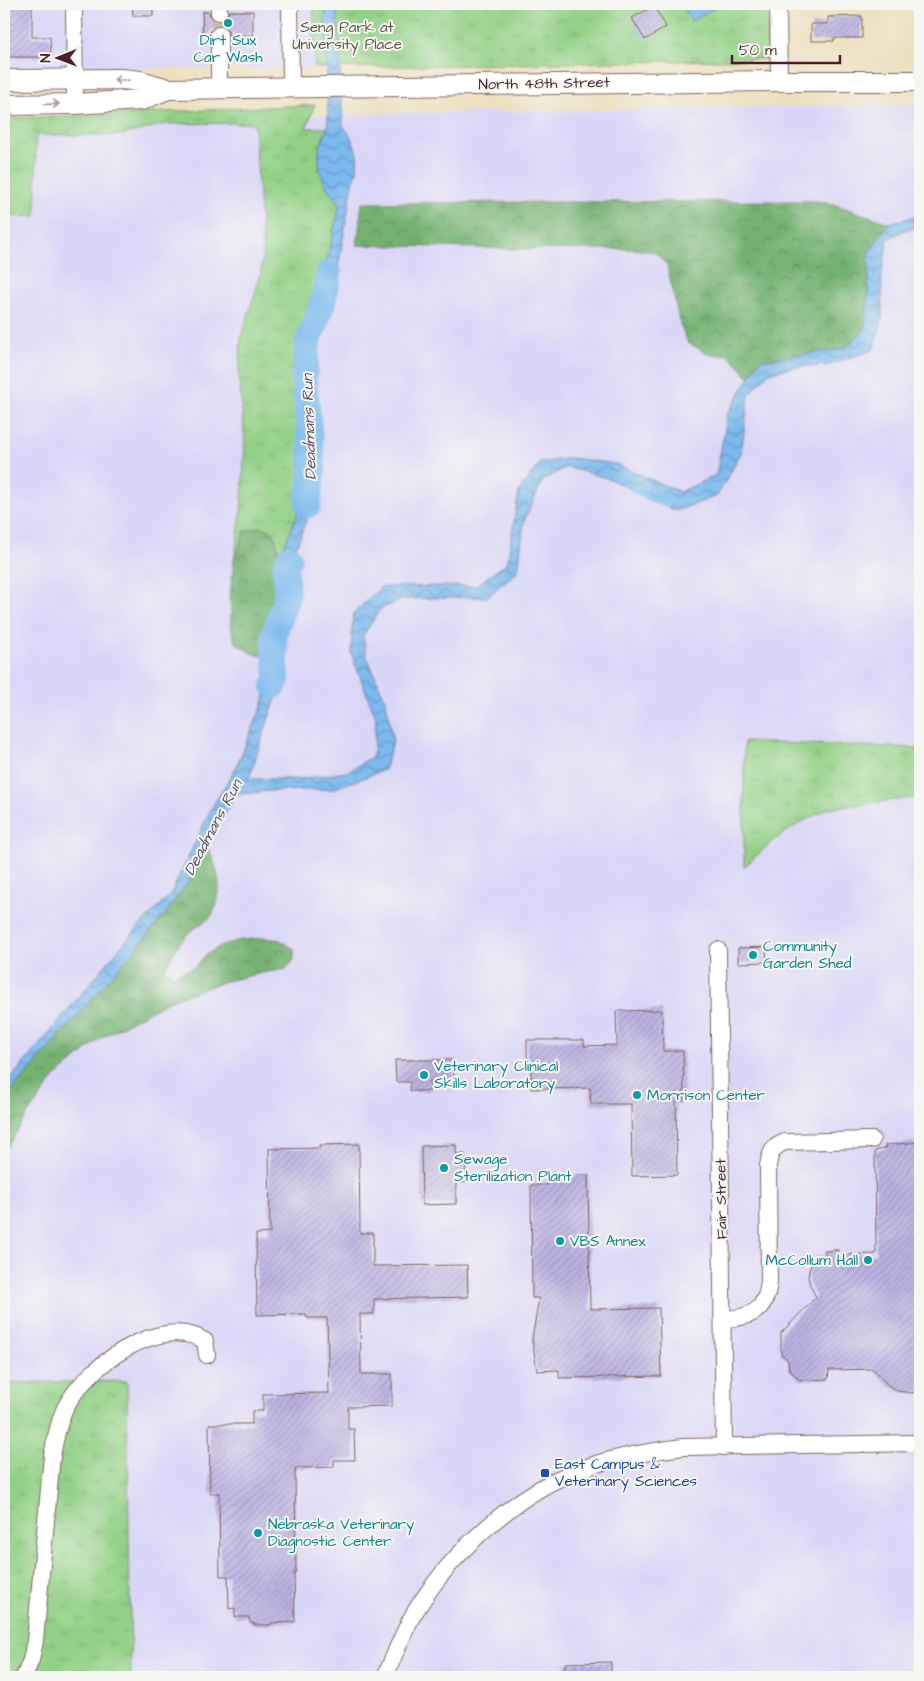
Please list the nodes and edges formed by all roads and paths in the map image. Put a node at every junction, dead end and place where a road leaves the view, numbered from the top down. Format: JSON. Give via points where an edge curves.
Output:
{"nodes":[{"id":1,"x":74,"y":4,"type":"edge"},
{"id":2,"x":290,"y":4,"type":"edge"},
{"id":3,"x":778,"y":4,"type":"edge"},
{"id":4,"x":218,"y":35,"type":"tunnel mouth"},
{"id":5,"x":4,"y":80,"type":"edge"},
{"id":6,"x":75,"y":80,"type":"junction"},
{"id":7,"x":779,"y":81,"type":"junction"},
{"id":8,"x":920,"y":82,"type":"edge"},
{"id":9,"x":292,"y":86,"type":"junction"},
{"id":10,"x":219,"y":88,"type":"junction"},
{"id":11,"x":168,"y":89,"type":"junction"},
{"id":12,"x":75,"y":104,"type":"junction"},
{"id":13,"x":4,"y":105,"type":"edge"},
{"id":14,"x":718,"y":950,"type":"dead end"},
{"id":15,"x":872,"y":1140,"type":"dead end"},
{"id":16,"x":722,"y":1319,"type":"junction"},
{"id":17,"x":207,"y":1355,"type":"dead end"},
{"id":18,"x":920,"y":1443,"type":"edge"},
{"id":19,"x":724,"y":1447,"type":"junction"},
{"id":20,"x":24,"y":1677,"type":"edge"},
{"id":21,"x":385,"y":1677,"type":"edge"}],
"edges":[{"from":1,"to":6,"type":"street"},
{"from":2,"to":9,"type":"street"},
{"from":3,"to":7,"type":"street"},
{"from":4,"to":10,"type":"street"},
{"from":5,"to":6,"type":"main road","name":"North 48th Street"},
{"from":11,"to":6,"type":"main road","name":"North 48th Street","one_way":true,"via":[[122,79]]},
{"from":6,"to":12,"type":"street"},
{"from":7,"to":8,"type":"main road","name":"North 48th Street"},
{"from":7,"to":9,"type":"main road","name":"North 48th Street"},
{"from":9,"to":10,"type":"main road","name":"North 48th Street"},
{"from":10,"to":11,"type":"main road","name":"North 48th Street"},
{"from":11,"to":12,"type":"main road","name":"North 48th Street","via":[[142,100]]},
{"from":13,"to":12,"type":"main road","name":"North 48th Street","one_way":true},
{"from":14,"to":16,"type":"street","name":"Fair Street"},
{"from":15,"to":16,"type":"street","via":[[785,1142],[774,1148],[768,1166],[768,1295],[758,1310],[751,1314]]},
{"from":16,"to":19,"type":"street","name":"Fair Street"},
{"from":17,"to":20,"type":"street","via":[[205,1341],[191,1334],[147,1339],[101,1366],[65,1408],[52,1456],[35,1641]]},
{"from":18,"to":19,"type":"street"},
{"from":19,"to":21,"type":"street","via":[[656,1450],[589,1466],[516,1504],[451,1562],[413,1615]]}]}
